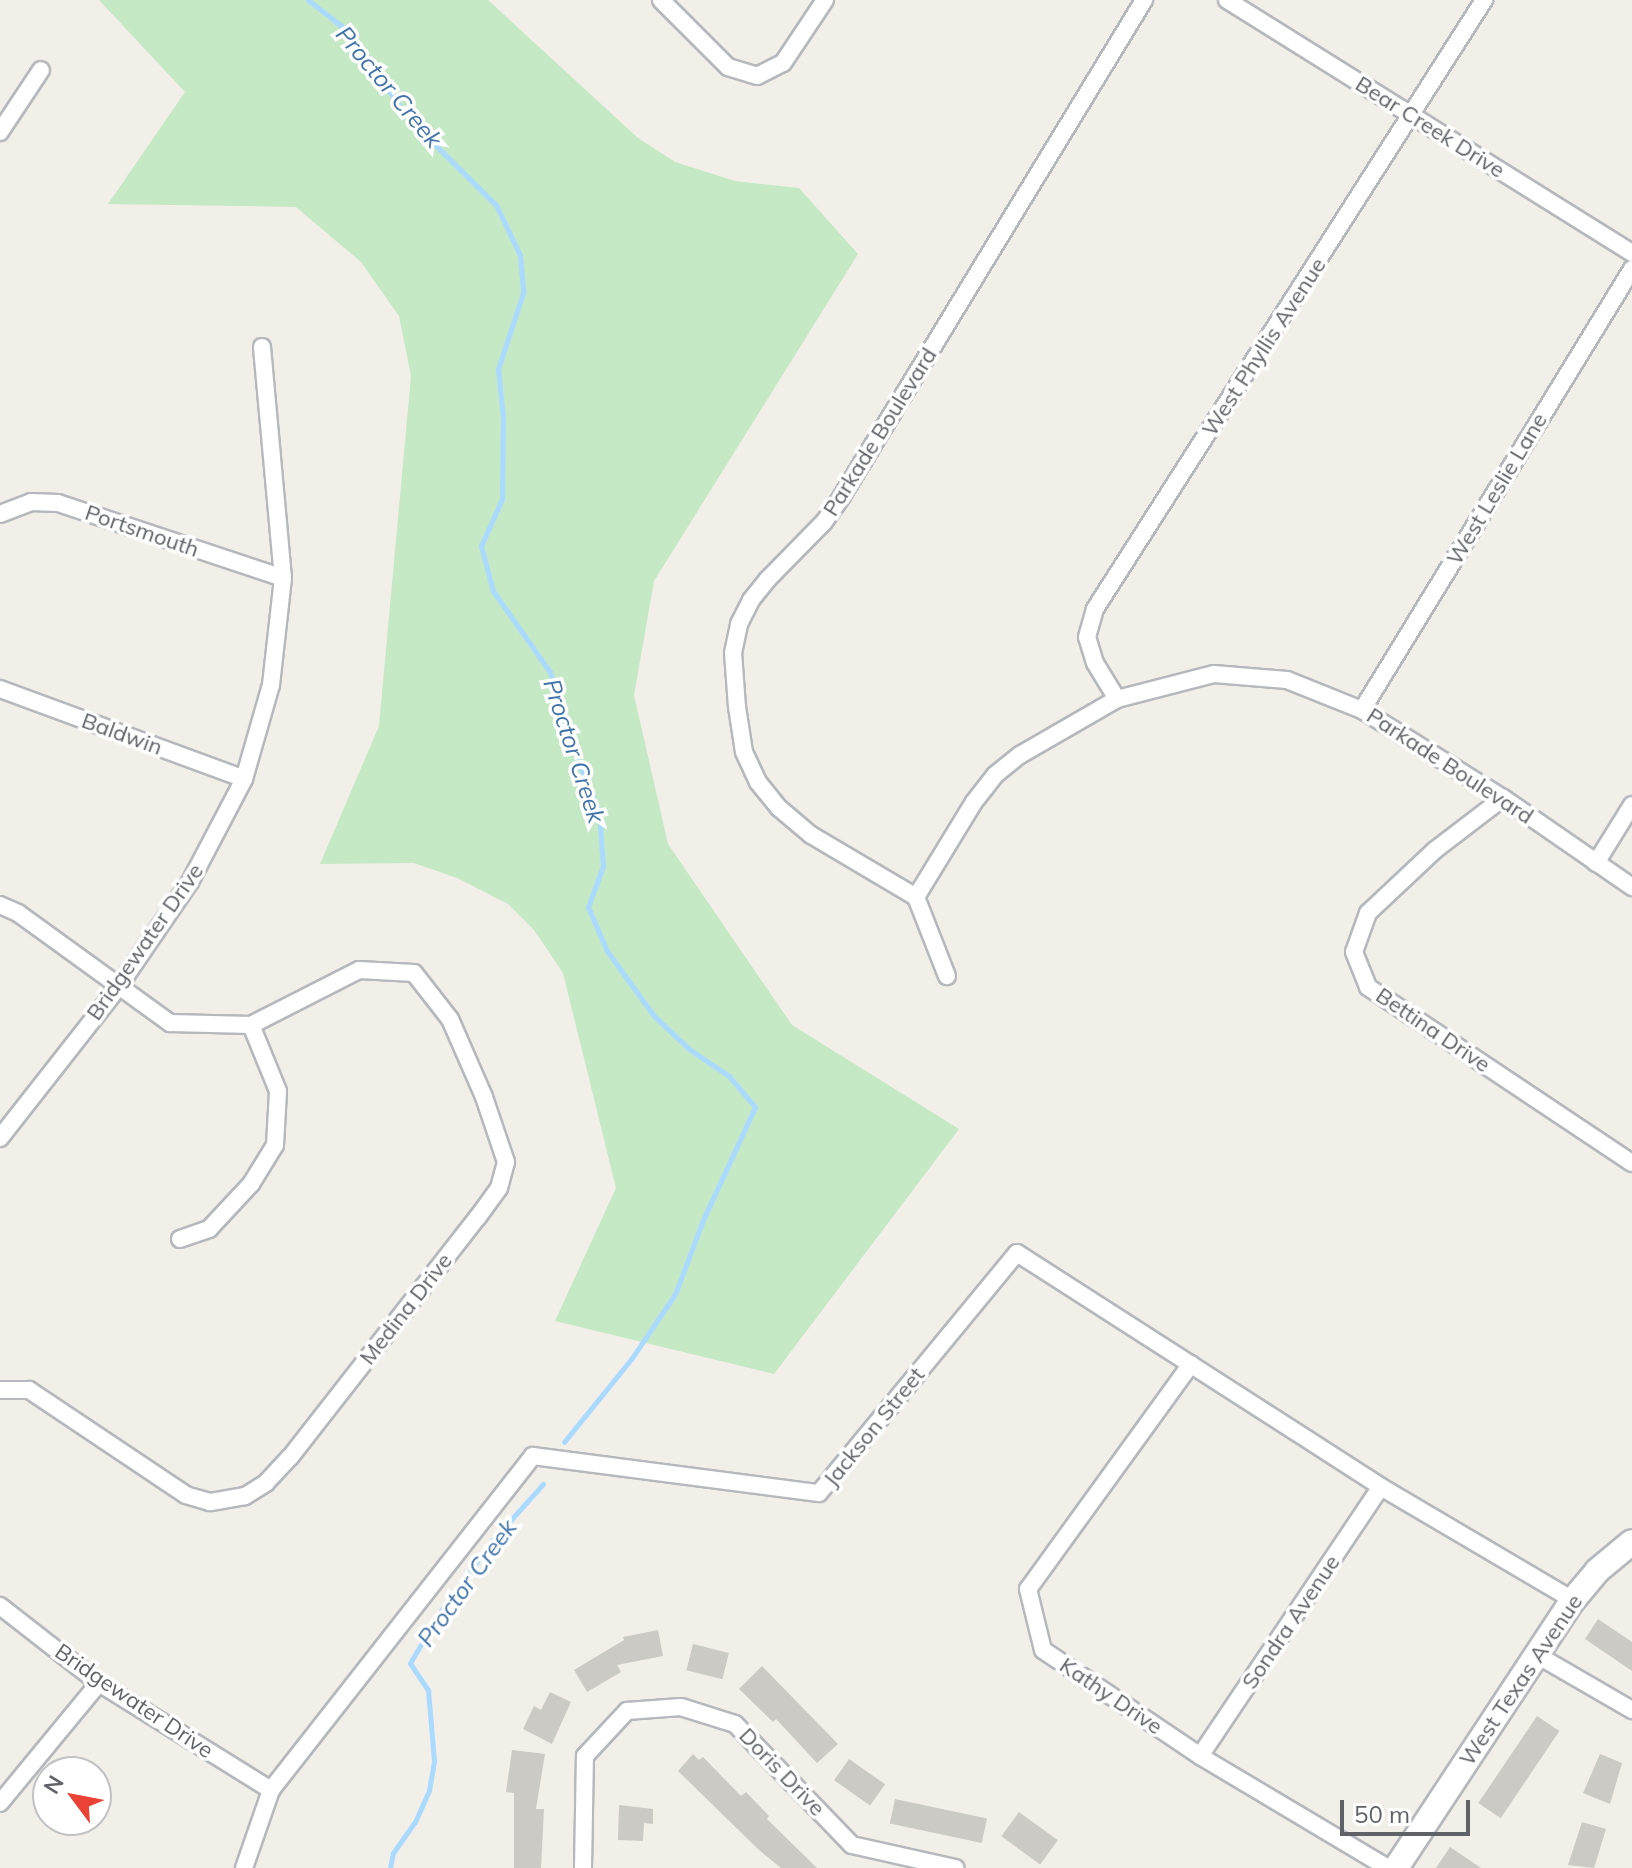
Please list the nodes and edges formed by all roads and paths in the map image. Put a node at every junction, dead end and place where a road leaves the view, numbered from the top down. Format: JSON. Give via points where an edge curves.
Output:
{"nodes":[{"id":1,"x":661,"y":0,"type":"edge"},
{"id":2,"x":825,"y":0,"type":"edge"},
{"id":3,"x":1144,"y":0,"type":"edge"},
{"id":4,"x":1227,"y":0,"type":"edge"},
{"id":5,"x":1484,"y":0,"type":"edge"},
{"id":6,"x":41,"y":70,"type":"dead end"},
{"id":7,"x":1413,"y":116,"type":"junction"},
{"id":8,"x":0,"y":132,"type":"edge"},
{"id":9,"x":1632,"y":253,"type":"edge"},
{"id":10,"x":1632,"y":269,"type":"edge"},
{"id":11,"x":262,"y":347,"type":"dead end"},
{"id":12,"x":0,"y":514,"type":"edge"},
{"id":13,"x":283,"y":578,"type":"junction"},
{"id":14,"x":0,"y":689,"type":"edge"},
{"id":15,"x":1117,"y":699,"type":"junction"},
{"id":16,"x":1362,"y":710,"type":"junction"},
{"id":17,"x":244,"y":779,"type":"junction"},
{"id":18,"x":1503,"y":798,"type":"junction"},
{"id":19,"x":1632,"y":805,"type":"edge"},
{"id":20,"x":1596,"y":863,"type":"junction"},
{"id":21,"x":1632,"y":887,"type":"edge"},
{"id":22,"x":916,"y":897,"type":"junction"},
{"id":23,"x":0,"y":905,"type":"edge"},
{"id":24,"x":947,"y":976,"type":"dead end"},
{"id":25,"x":119,"y":986,"type":"junction"},
{"id":26,"x":251,"y":1025,"type":"junction"},
{"id":27,"x":0,"y":1138,"type":"edge"},
{"id":28,"x":1632,"y":1163,"type":"edge"},
{"id":29,"x":180,"y":1239,"type":"dead end"},
{"id":30,"x":1191,"y":1364,"type":"junction"},
{"id":31,"x":0,"y":1390,"type":"edge"},
{"id":32,"x":1381,"y":1487,"type":"junction"},
{"id":33,"x":1632,"y":1542,"type":"edge"},
{"id":34,"x":1573,"y":1600,"type":"junction"},
{"id":35,"x":0,"y":1606,"type":"edge"},
{"id":36,"x":1537,"y":1655,"type":"junction"},
{"id":37,"x":99,"y":1683,"type":"junction"},
{"id":38,"x":1632,"y":1710,"type":"edge"},
{"id":39,"x":1200,"y":1756,"type":"junction"},
{"id":40,"x":271,"y":1790,"type":"junction"},
{"id":41,"x":0,"y":1803,"type":"edge"},
{"id":42,"x":244,"y":1868,"type":"edge"},
{"id":43,"x":583,"y":1868,"type":"edge"},
{"id":44,"x":955,"y":1868,"type":"edge"},
{"id":45,"x":1388,"y":1868,"type":"edge"},
{"id":46,"x":1396,"y":1868,"type":"edge"}],
"edges":[{"from":1,"to":2,"type":"street","via":[[728,67],[757,76],[783,63]]},
{"from":3,"to":22,"type":"street","name":"Parkade Boulevard","via":[[842,496],[767,580],[739,624],[733,653],[737,707],[744,752],[758,782],[811,835]]},
{"from":4,"to":7,"type":"street","name":"Bear Creek Drive"},
{"from":5,"to":7,"type":"street","name":"West Phyllis Avenue"},
{"from":6,"to":8,"type":"street"},
{"from":7,"to":9,"type":"street","name":"Bear Creek Drive"},
{"from":7,"to":15,"type":"street","name":"West Phyllis Avenue","via":[[1095,609],[1087,637],[1095,663]]},
{"from":10,"to":16,"type":"street","name":"West Leslie Lane"},
{"from":11,"to":13,"type":"street","name":"Bridgewater Drive"},
{"from":12,"to":13,"type":"street","name":"Portsmouth","via":[[31,502],[58,503]]},
{"from":13,"to":17,"type":"street","name":"Bridgewater Drive","via":[[271,685]]},
{"from":14,"to":17,"type":"street","name":"Baldwin"},
{"from":15,"to":16,"type":"street","name":"Parkade Boulevard","via":[[1214,674],[1242,675],[1287,680]]},
{"from":15,"to":22,"type":"street","name":"Parkade Boulevard","via":[[995,775]]},
{"from":16,"to":18,"type":"street","name":"Parkade Boulevard"},
{"from":17,"to":25,"type":"street","name":"Bridgewater Drive","via":[[190,882]]},
{"from":18,"to":20,"type":"street","name":"Parkade Boulevard"},
{"from":18,"to":28,"type":"street","name":"Bettina Drive","via":[[1435,850],[1368,913],[1354,952],[1368,987]]},
{"from":19,"to":20,"type":"street"},
{"from":20,"to":21,"type":"street","name":"Parkade Boulevard"},
{"from":22,"to":24,"type":"street"},
{"from":23,"to":25,"type":"street"},
{"from":25,"to":26,"type":"street","via":[[170,1023]]},
{"from":25,"to":27,"type":"street","name":"Bridgewater Drive"},
{"from":26,"to":29,"type":"street","via":[[278,1091],[275,1145],[251,1184],[209,1229]]},
{"from":26,"to":31,"type":"street","name":"Medina Drive","via":[[359,970],[414,973],[450,1019],[499,1136],[506,1162],[499,1188],[266,1483],[245,1496],[210,1502],[186,1495],[29,1390]]},
{"from":30,"to":32,"type":"street","name":"Jackson Street"},
{"from":30,"to":39,"type":"street","name":"Kathy Drive","via":[[1028,1589],[1043,1650]]},
{"from":30,"to":40,"type":"street","name":"Jackson Street","via":[[1017,1253],[819,1493],[533,1456]]},
{"from":32,"to":34,"type":"street","name":"Jackson Street"},
{"from":32,"to":39,"type":"street","name":"Sondra Avenue"},
{"from":33,"to":34,"type":"street","name":"West Texas Avenue"},
{"from":34,"to":36,"type":"street","name":"West Texas Avenue"},
{"from":35,"to":37,"type":"street","name":"Bridgewater Drive"},
{"from":36,"to":38,"type":"street"},
{"from":36,"to":46,"type":"street","name":"West Texas Avenue"},
{"from":37,"to":40,"type":"street","name":"Bridgewater Drive"},
{"from":37,"to":41,"type":"street"},
{"from":39,"to":45,"type":"street","name":"Kathy Drive"},
{"from":40,"to":42,"type":"street","name":"Jackson Street"},
{"from":43,"to":44,"type":"street","name":"Doris Drive","via":[[585,1756],[627,1711],[681,1707],[735,1724],[852,1845]]}]}
